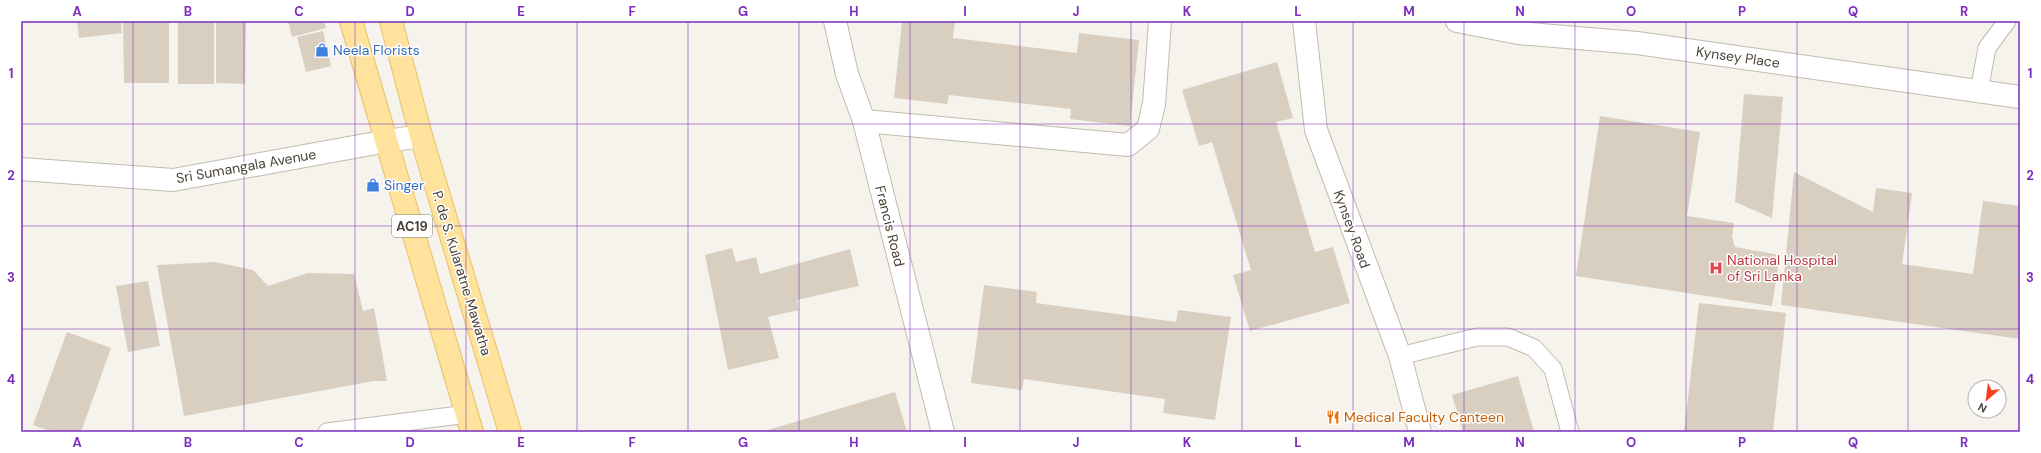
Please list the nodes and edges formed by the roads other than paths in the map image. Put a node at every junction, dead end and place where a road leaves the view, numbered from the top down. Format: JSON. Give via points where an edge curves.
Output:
{"nodes":[{"id":1,"x":351,"y":21,"type":"edge"},
{"id":2,"x":391,"y":21,"type":"edge"},
{"id":3,"x":835,"y":21,"type":"edge"},
{"id":4,"x":1160,"y":21,"type":"edge"},
{"id":5,"x":1304,"y":21,"type":"edge"},
{"id":6,"x":1456,"y":21,"type":"edge"},
{"id":7,"x":2007,"y":21,"type":"edge"},
{"id":8,"x":1979,"y":91,"type":"junction"},
{"id":9,"x":2020,"y":97,"type":"edge"},
{"id":10,"x":864,"y":121,"type":"junction"},
{"id":11,"x":421,"y":136,"type":"junction"},
{"id":12,"x":387,"y":140,"type":"junction"},
{"id":13,"x":21,"y":169,"type":"edge"},
{"id":14,"x":1400,"y":356,"type":"junction"},
{"id":15,"x":470,"y":423,"type":"edge"},
{"id":16,"x":326,"y":432,"type":"edge"},
{"id":17,"x":510,"y":432,"type":"edge"},
{"id":18,"x":943,"y":432,"type":"edge"},
{"id":19,"x":1420,"y":432,"type":"edge"},
{"id":20,"x":1570,"y":432,"type":"edge"}],
"edges":[{"from":1,"to":12,"type":"main road","number":"AC19"},
{"from":2,"to":11,"type":"main road","name":"P. de S. Kularatne Mawatha","number":"AC19"},
{"from":3,"to":10,"type":"street","name":"Francis Road","via":[[847,74]]},
{"from":4,"to":10,"type":"street","via":[[1154,104],[1148,129],[1128,145]]},
{"from":5,"to":14,"type":"street","name":"Kynsey Road","via":[[1316,130]]},
{"from":6,"to":8,"type":"street","name":"Kynsey Place","via":[[1518,33],[1638,42]]},
{"from":7,"to":8,"type":"lane","via":[[1987,48]]},
{"from":8,"to":9,"type":"street","name":"Kynsey Place"},
{"from":10,"to":18,"type":"street","name":"Francis Road"},
{"from":11,"to":12,"type":"street","name":"Sri Sumangala Avenue"},
{"from":11,"to":17,"type":"main road","name":"P. de S. Kularatne Mawatha","number":"AC19"},
{"from":12,"to":13,"type":"street","name":"Sri Sumangala Avenue","via":[[172,180]]},
{"from":12,"to":15,"type":"main road","number":"AC19"},
{"from":14,"to":19,"type":"street","name":"Kynsey Road"},
{"from":14,"to":20,"type":"lane","via":[[1477,337],[1508,337],[1534,348],[1553,369]]},
{"from":15,"to":16,"type":"lane"}]}
